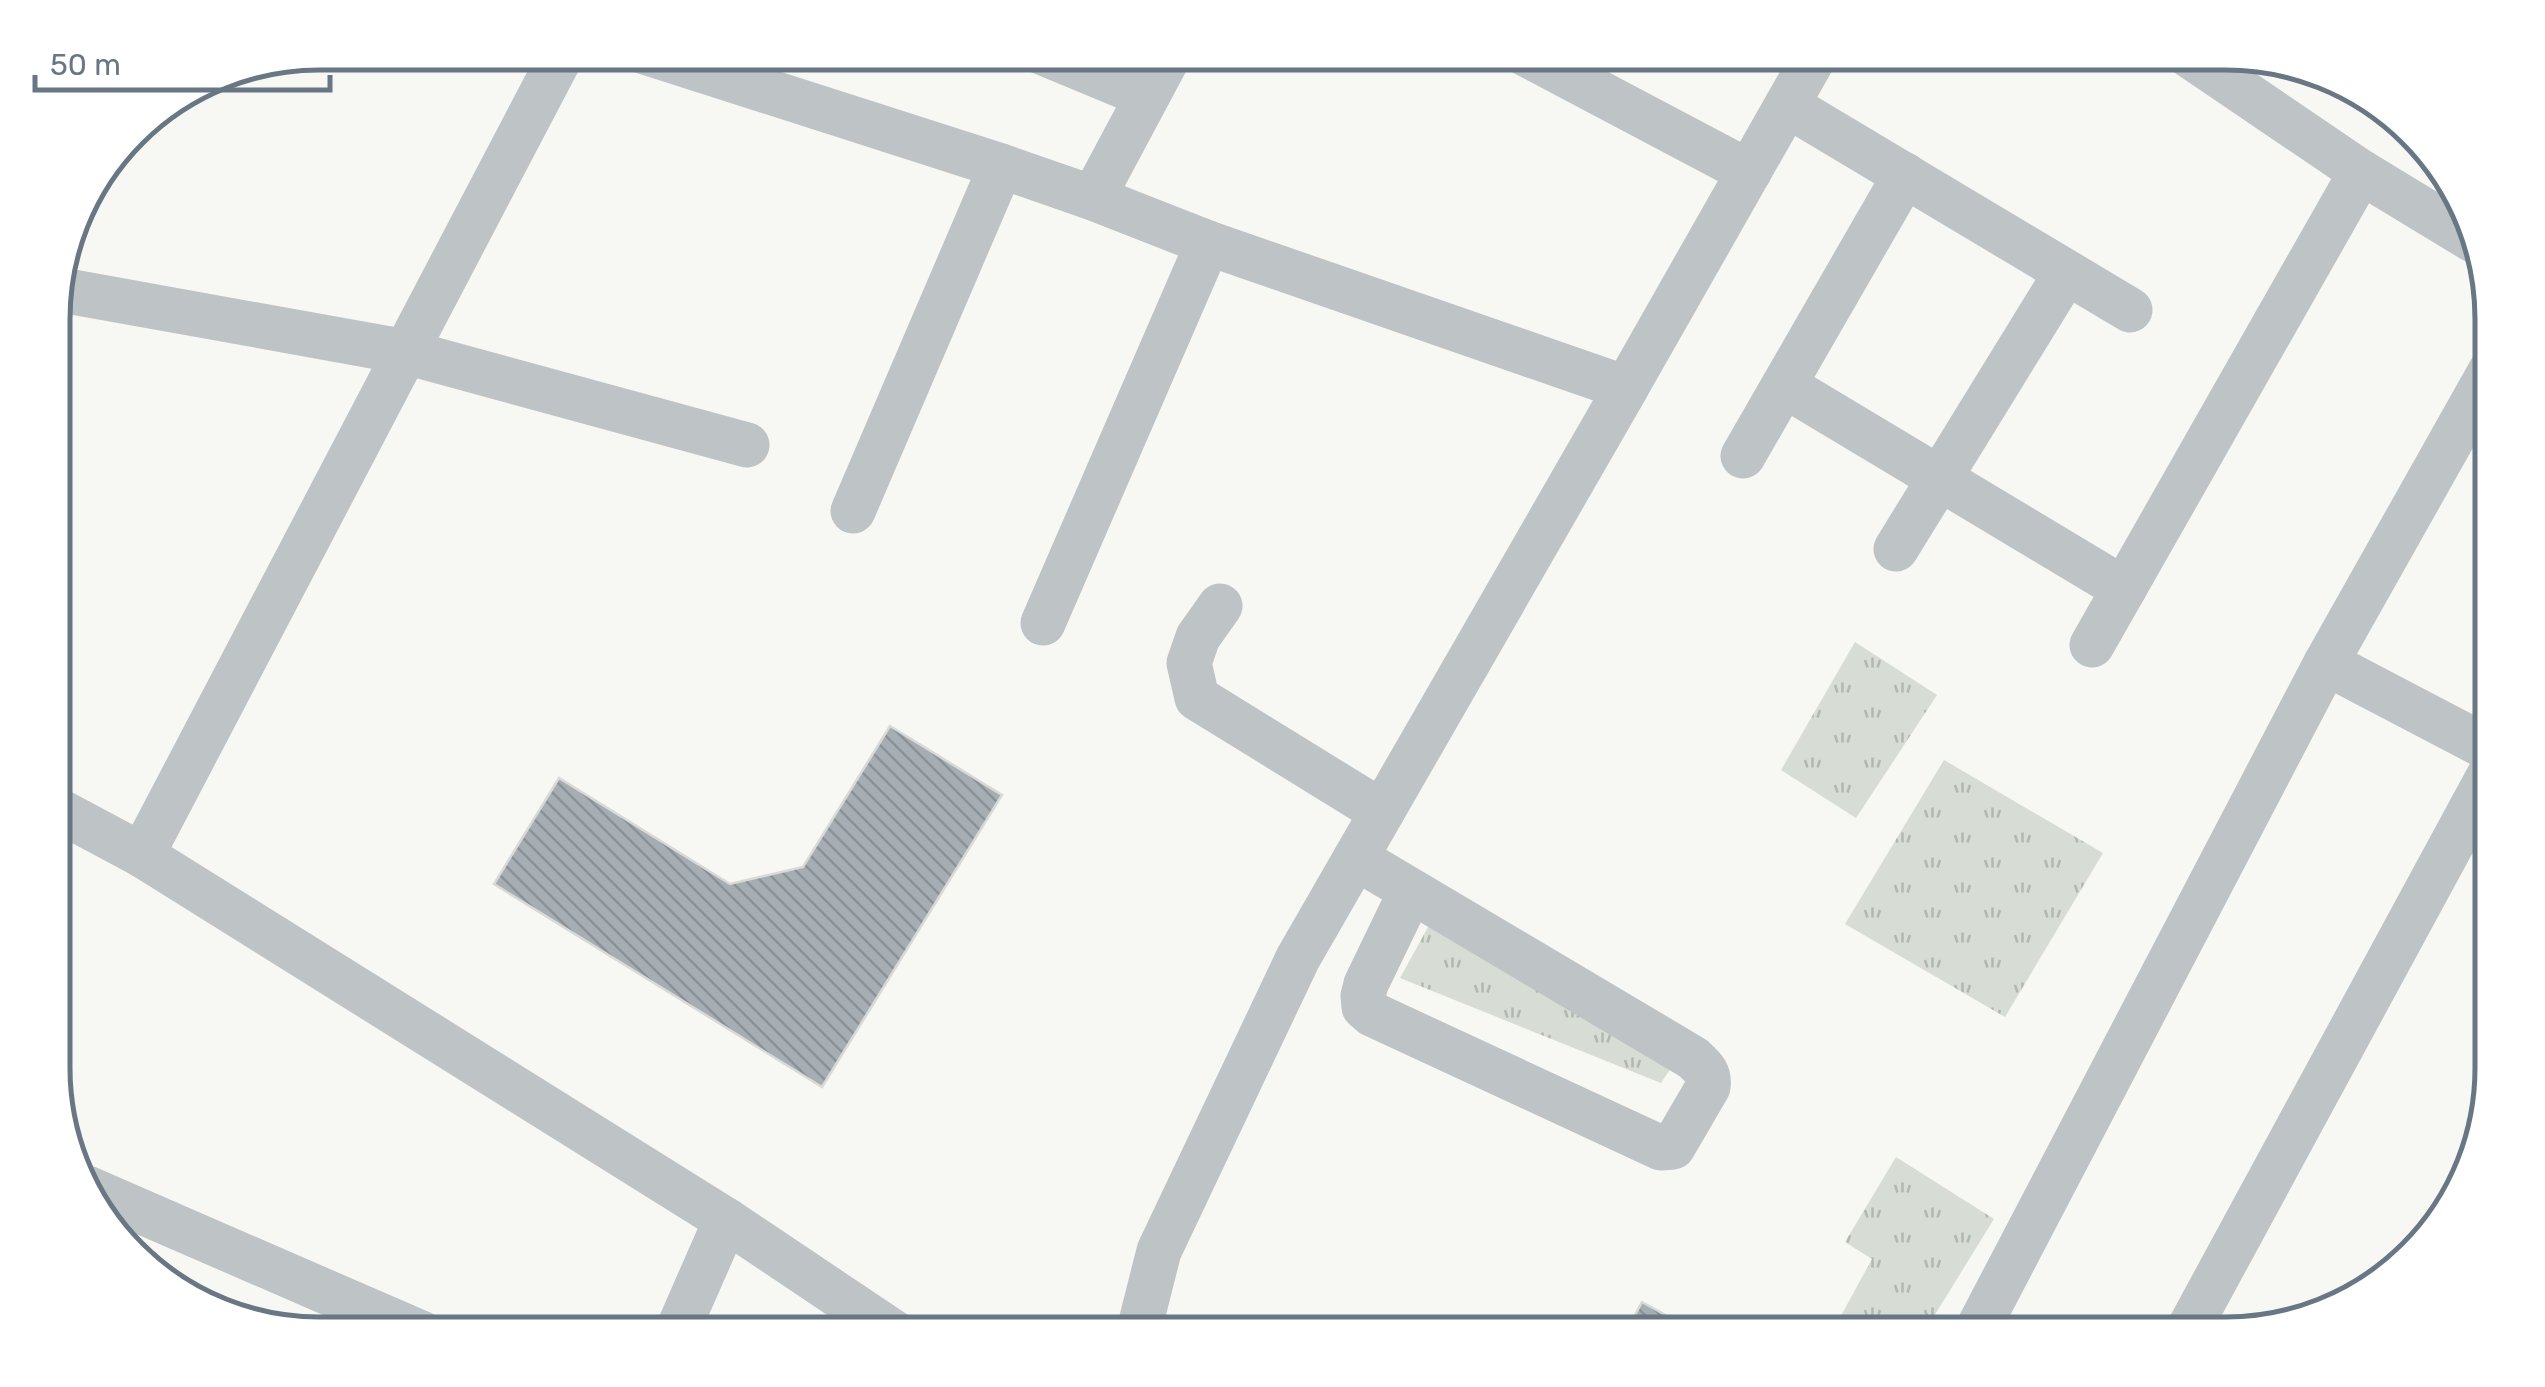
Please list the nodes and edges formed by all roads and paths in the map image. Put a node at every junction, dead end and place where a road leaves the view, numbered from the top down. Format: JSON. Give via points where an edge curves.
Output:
{"nodes":[{"id":1,"x":1557,"y":70,"type":"edge"},
{"id":2,"x":1807,"y":70,"type":"edge"},
{"id":3,"x":2211,"y":70,"type":"edge"},
{"id":4,"x":554,"y":71,"type":"edge"},
{"id":5,"x":704,"y":71,"type":"edge"},
{"id":6,"x":1085,"y":71,"type":"edge"},
{"id":7,"x":1161,"y":71,"type":"edge"},
{"id":8,"x":1147,"y":96,"type":"junction"},
{"id":9,"x":1787,"y":105,"type":"junction"},
{"id":10,"x":1001,"y":166,"type":"junction"},
{"id":11,"x":1749,"y":172,"type":"junction"},
{"id":12,"x":2361,"y":172,"type":"junction"},
{"id":13,"x":1905,"y":175,"type":"junction"},
{"id":14,"x":1093,"y":198,"type":"junction"},
{"id":15,"x":2459,"y":231,"type":"edge"},
{"id":16,"x":1208,"y":243,"type":"junction"},
{"id":17,"x":2066,"y":273,"type":"junction"},
{"id":18,"x":72,"y":292,"type":"edge"},
{"id":19,"x":2130,"y":310,"type":"dead end"},
{"id":20,"x":406,"y":352,"type":"junction"},
{"id":21,"x":1784,"y":385,"type":"junction"},
{"id":22,"x":1626,"y":388,"type":"junction"},
{"id":23,"x":2475,"y":397,"type":"edge"},
{"id":24,"x":747,"y":445,"type":"dead end"},
{"id":25,"x":1742,"y":456,"type":"dead end"},
{"id":26,"x":1939,"y":480,"type":"junction"},
{"id":27,"x":853,"y":511,"type":"dead end"},
{"id":28,"x":1896,"y":549,"type":"dead end"},
{"id":29,"x":2124,"y":589,"type":"junction"},
{"id":30,"x":1220,"y":606,"type":"dead end"},
{"id":31,"x":1043,"y":624,"type":"dead end"},
{"id":32,"x":2092,"y":645,"type":"dead end"},
{"id":33,"x":2326,"y":663,"type":"junction"},
{"id":34,"x":2475,"y":741,"type":"edge"},
{"id":35,"x":2475,"y":801,"type":"edge"},
{"id":36,"x":1382,"y":812,"type":"junction"},
{"id":37,"x":70,"y":817,"type":"edge"},
{"id":38,"x":142,"y":855,"type":"junction"},
{"id":39,"x":1356,"y":858,"type":"junction"},
{"id":40,"x":1411,"y":891,"type":"junction"},
{"id":41,"x":107,"y":1197,"type":"edge"},
{"id":42,"x":726,"y":1220,"type":"junction"},
{"id":43,"x":1984,"y":1316,"type":"edge"},
{"id":44,"x":2196,"y":1316,"type":"edge"},
{"id":45,"x":384,"y":1317,"type":"edge"},
{"id":46,"x":684,"y":1317,"type":"edge"},
{"id":47,"x":870,"y":1317,"type":"edge"},
{"id":48,"x":1143,"y":1317,"type":"edge"}],
"edges":[{"from":1,"to":11,"type":"street"},
{"from":2,"to":9,"type":"street"},
{"from":3,"to":12,"type":"street"},
{"from":4,"to":20,"type":"street"},
{"from":5,"to":10,"type":"street"},
{"from":6,"to":8,"type":"street"},
{"from":7,"to":8,"type":"street"},
{"from":8,"to":14,"type":"street"},
{"from":9,"to":11,"type":"street"},
{"from":9,"to":13,"type":"street"},
{"from":10,"to":14,"type":"street"},
{"from":10,"to":27,"type":"street"},
{"from":11,"to":22,"type":"street"},
{"from":12,"to":15,"type":"street"},
{"from":12,"to":29,"type":"street"},
{"from":13,"to":17,"type":"street"},
{"from":13,"to":21,"type":"street"},
{"from":14,"to":16,"type":"street"},
{"from":16,"to":22,"type":"street"},
{"from":16,"to":31,"type":"street"},
{"from":17,"to":19,"type":"street"},
{"from":17,"to":26,"type":"street"},
{"from":18,"to":20,"type":"street"},
{"from":20,"to":24,"type":"street"},
{"from":20,"to":38,"type":"street"},
{"from":21,"to":25,"type":"street"},
{"from":21,"to":26,"type":"street"},
{"from":22,"to":36,"type":"street"},
{"from":23,"to":33,"type":"street"},
{"from":26,"to":28,"type":"street"},
{"from":26,"to":29,"type":"street"},
{"from":29,"to":32,"type":"street"},
{"from":30,"to":36,"type":"street","via":[[1198,637],[1190,664],[1197,698]]},
{"from":33,"to":34,"type":"street"},
{"from":33,"to":43,"type":"street"},
{"from":35,"to":44,"type":"street"},
{"from":36,"to":39,"type":"street"},
{"from":37,"to":38,"type":"street"},
{"from":38,"to":42,"type":"street"},
{"from":39,"to":40,"type":"street"},
{"from":39,"to":48,"type":"street","via":[[1298,958],[1160,1251]]},
{"from":40,"to":40,"type":"street","via":[[1694,1058],[1710,1077],[1708,1087],[1673,1147],[1661,1148],[1372,1014],[1364,1006],[1366,984]]},
{"from":41,"to":45,"type":"street"},
{"from":42,"to":46,"type":"street"},
{"from":42,"to":47,"type":"street"}]}
